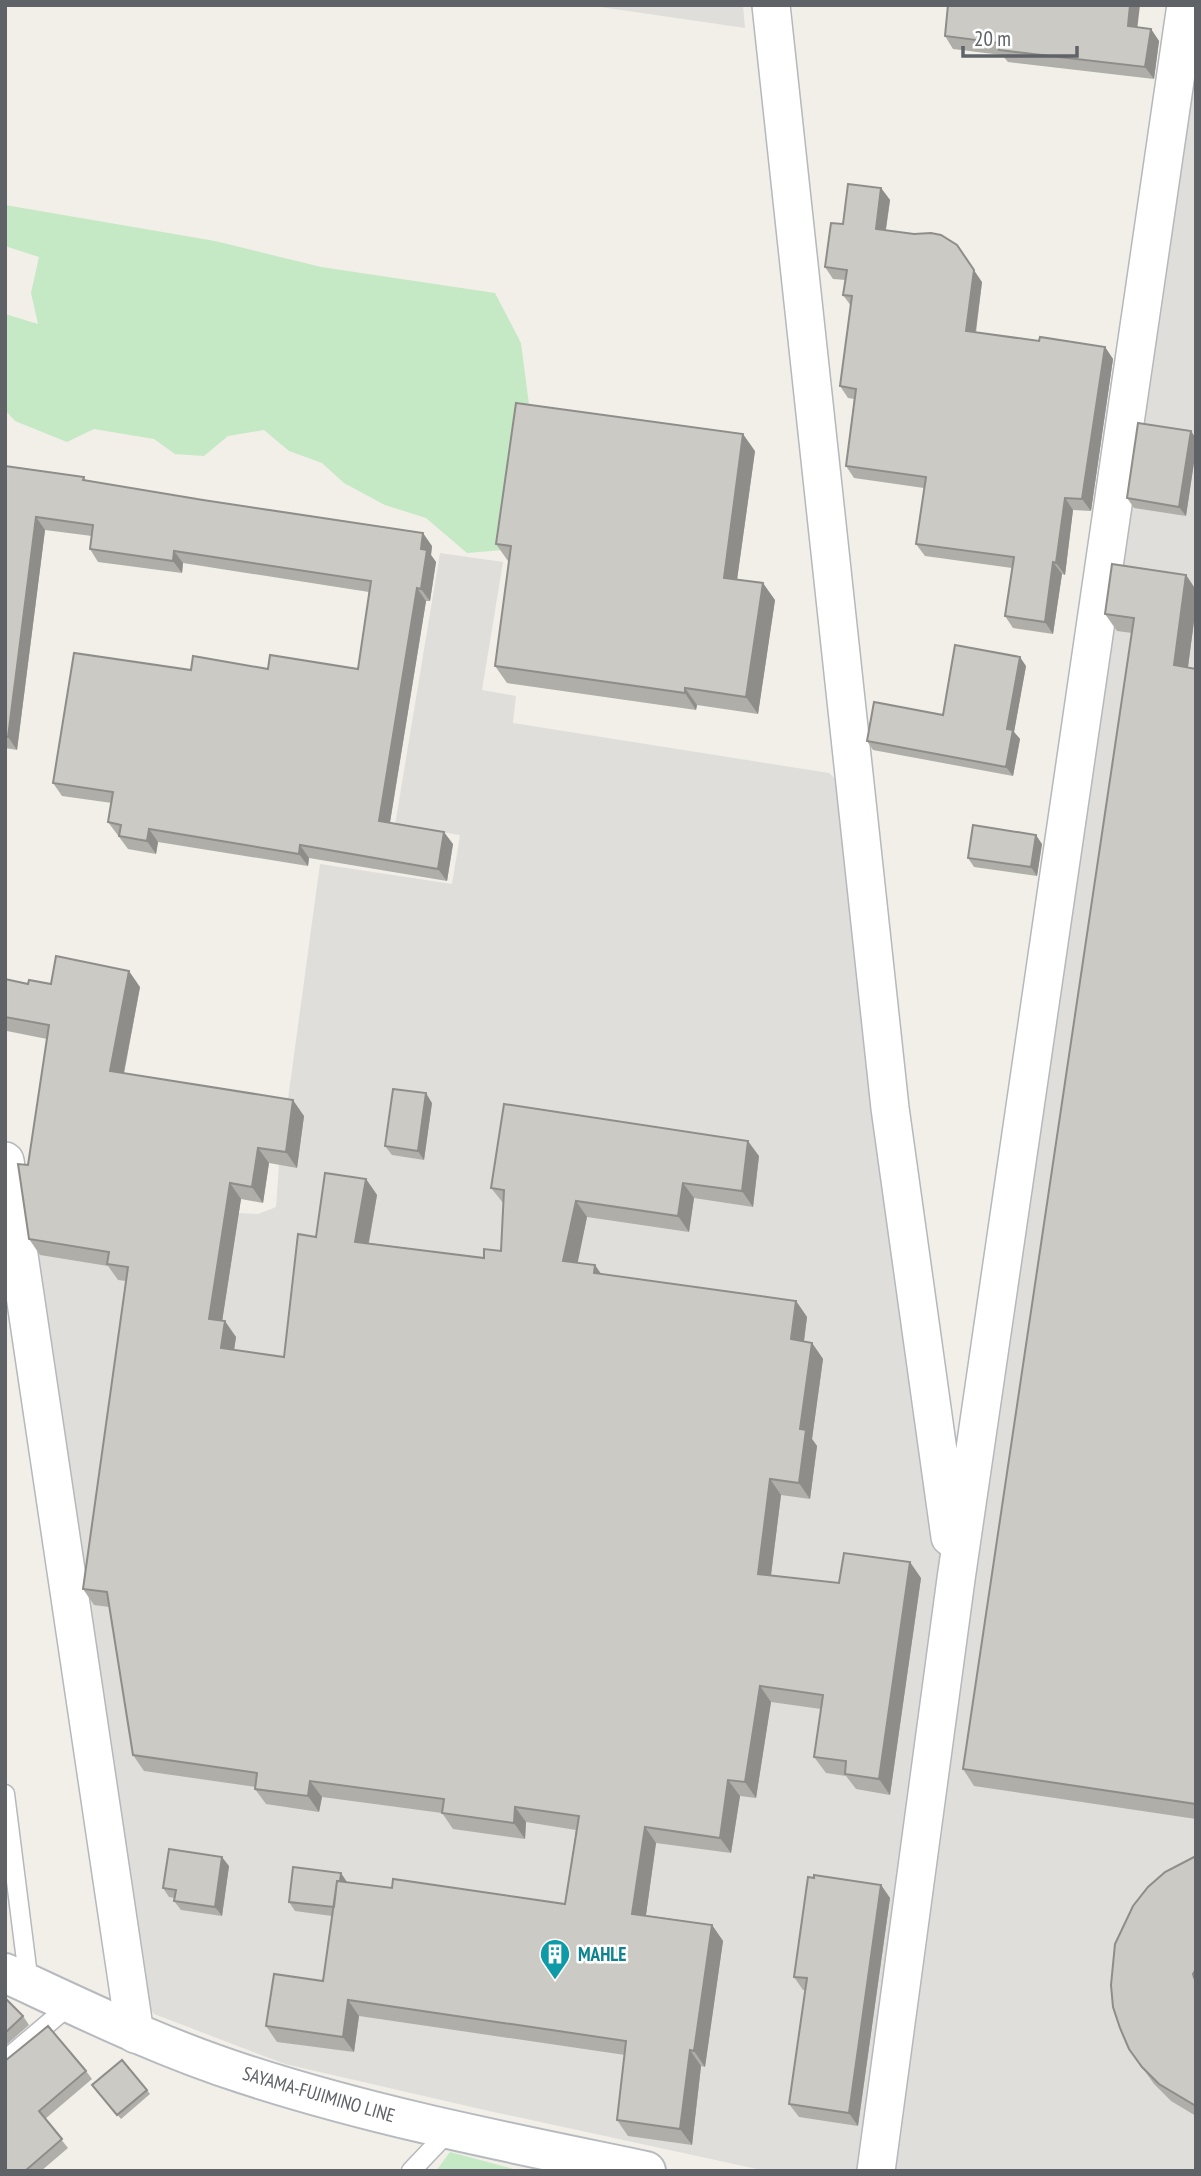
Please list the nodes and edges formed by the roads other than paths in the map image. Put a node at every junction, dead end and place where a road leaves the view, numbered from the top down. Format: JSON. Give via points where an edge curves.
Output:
{"nodes":[{"id":1,"x":771,"y":5,"type":"edge"},
{"id":2,"x":1186,"y":5,"type":"edge"},
{"id":3,"x":5,"y":1161,"type":"edge"},
{"id":4,"x":956,"y":1579,"type":"junction"},
{"id":5,"x":5,"y":1794,"type":"edge"},
{"id":6,"x":17,"y":1979,"type":"edge"},
{"id":7,"x":70,"y":2005,"type":"junction"},
{"id":8,"x":135,"y":2034,"type":"junction"},
{"id":9,"x":5,"y":2060,"type":"edge"},
{"id":10,"x":450,"y":2130,"type":"junction"},
{"id":11,"x":411,"y":2171,"type":"edge"},
{"id":12,"x":646,"y":2171,"type":"edge"},
{"id":13,"x":876,"y":2171,"type":"edge"}],
"edges":[{"from":1,"to":4,"type":"street","via":[[890,1108]]},
{"from":2,"to":4,"type":"street"},
{"from":3,"to":8,"type":"street"},
{"from":4,"to":13,"type":"street"},
{"from":5,"to":6,"type":"lane"},
{"from":6,"to":7,"type":"main road","name":"SAYAMA-FUJIMINO LINE"},
{"from":7,"to":8,"type":"main road","name":"SAYAMA-FUJIMINO LINE"},
{"from":7,"to":9,"type":"lane"},
{"from":8,"to":10,"type":"main road","name":"SAYAMA-FUJIMINO LINE","via":[[244,2074]]},
{"from":10,"to":11,"type":"lane"},
{"from":10,"to":12,"type":"main road","name":"SAYAMA-FUJIMINO LINE"}]}
